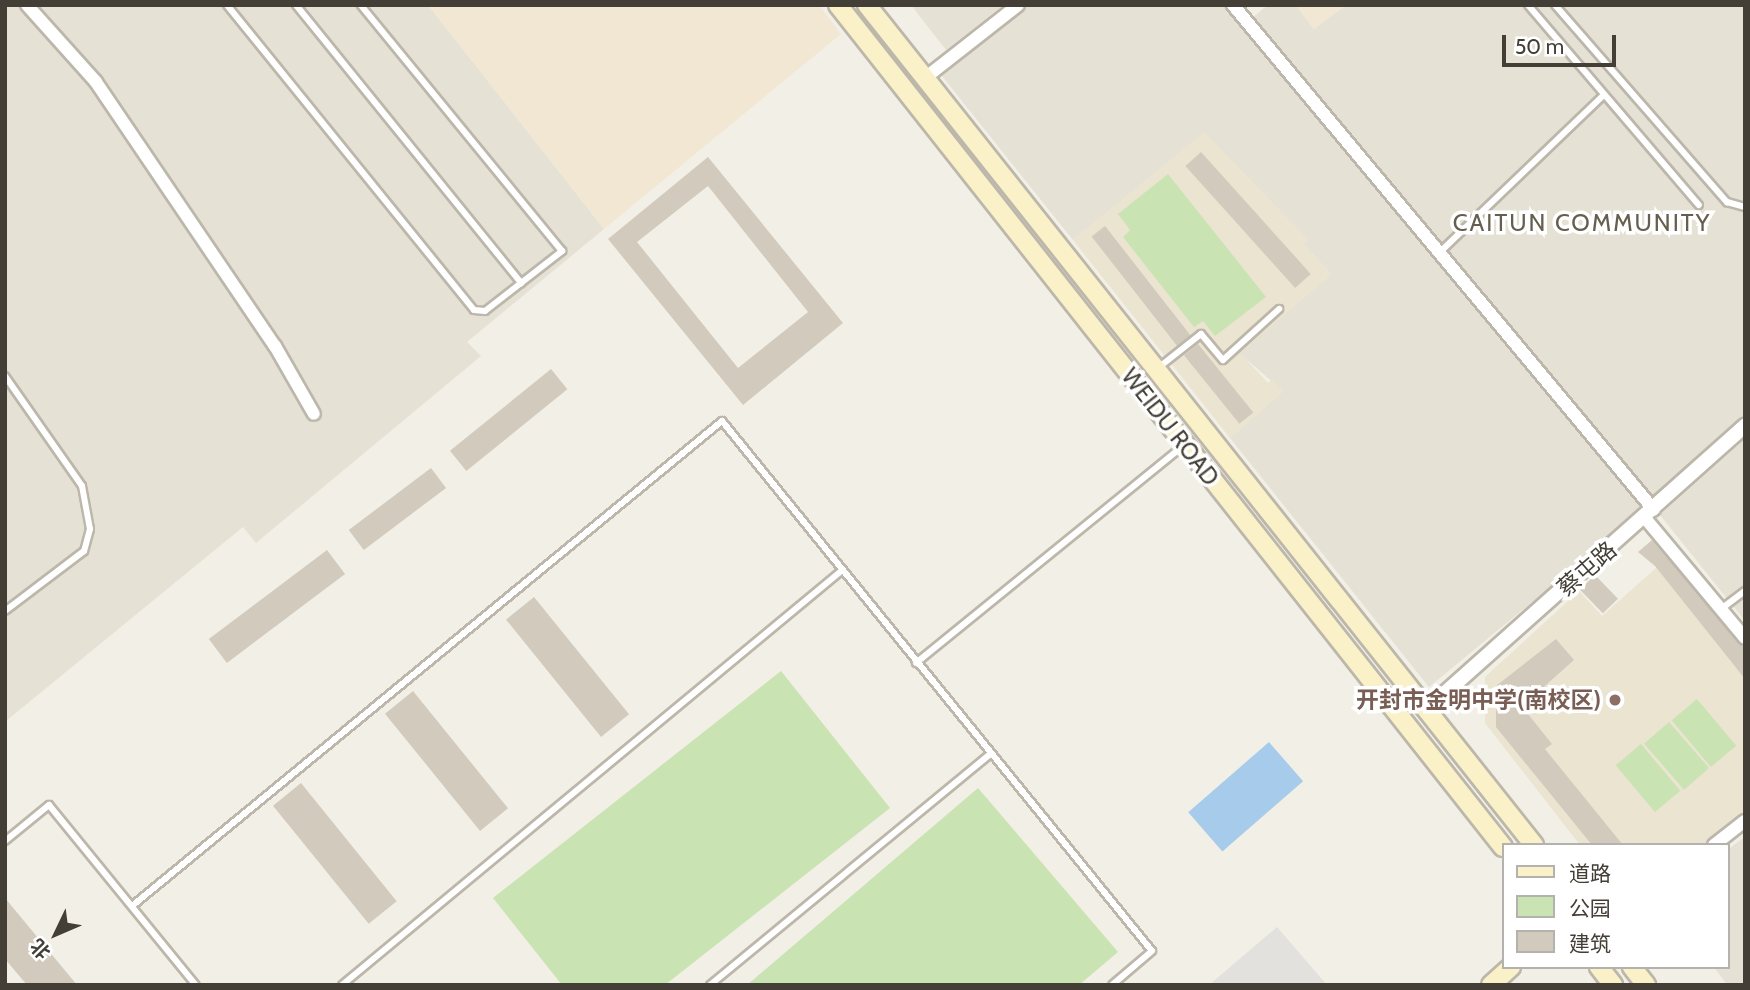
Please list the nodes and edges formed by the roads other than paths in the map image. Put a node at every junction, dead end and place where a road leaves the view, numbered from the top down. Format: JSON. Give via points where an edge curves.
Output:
{"nodes":[{"id":1,"x":27,"y":5,"type":"edge"},
{"id":2,"x":228,"y":5,"type":"edge"},
{"id":3,"x":296,"y":5,"type":"edge"},
{"id":4,"x":361,"y":5,"type":"edge"},
{"id":5,"x":838,"y":5,"type":"edge"},
{"id":6,"x":867,"y":5,"type":"edge"},
{"id":7,"x":1018,"y":5,"type":"edge"},
{"id":8,"x":1233,"y":5,"type":"edge"},
{"id":9,"x":1528,"y":5,"type":"edge"},
{"id":10,"x":1555,"y":5,"type":"edge"},
{"id":11,"x":925,"y":78,"type":"junction"},
{"id":12,"x":1604,"y":95,"type":"junction"},
{"id":13,"x":1699,"y":205,"type":"dead end"},
{"id":14,"x":1745,"y":207,"type":"edge"},
{"id":15,"x":1438,"y":254,"type":"junction"},
{"id":16,"x":521,"y":283,"type":"junction"},
{"id":17,"x":1279,"y":309,"type":"dead end"},
{"id":18,"x":1157,"y":369,"type":"junction"},
{"id":19,"x":5,"y":376,"type":"edge"},
{"id":20,"x":314,"y":414,"type":"dead end"},
{"id":21,"x":1745,"y":426,"type":"edge"},
{"id":22,"x":1183,"y":445,"type":"junction"},
{"id":23,"x":1649,"y":514,"type":"junction"},
{"id":24,"x":840,"y":572,"type":"junction"},
{"id":25,"x":1745,"y":591,"type":"edge"},
{"id":26,"x":1721,"y":609,"type":"junction"},
{"id":27,"x":5,"y":611,"type":"edge"},
{"id":28,"x":1745,"y":638,"type":"edge"},
{"id":29,"x":916,"y":663,"type":"junction"},
{"id":30,"x":1427,"y":709,"type":"junction"},
{"id":31,"x":990,"y":754,"type":"junction"},
{"id":32,"x":1745,"y":821,"type":"edge"},
{"id":33,"x":5,"y":841,"type":"edge"},
{"id":34,"x":1532,"y":843,"type":"edge"},
{"id":35,"x":1717,"y":843,"type":"edge"},
{"id":36,"x":1502,"y":846,"type":"edge"},
{"id":37,"x":132,"y":906,"type":"junction"},
{"id":38,"x":1509,"y":969,"type":"edge"},
{"id":39,"x":1601,"y":969,"type":"edge"},
{"id":40,"x":1634,"y":969,"type":"edge"},
{"id":41,"x":196,"y":985,"type":"edge"},
{"id":42,"x":342,"y":985,"type":"edge"},
{"id":43,"x":710,"y":985,"type":"edge"},
{"id":44,"x":1112,"y":985,"type":"edge"},
{"id":45,"x":1491,"y":985,"type":"edge"},
{"id":46,"x":1613,"y":985,"type":"edge"},
{"id":47,"x":1646,"y":985,"type":"edge"}],
"edges":[{"from":1,"to":20,"type":"street","via":[[96,82],[275,346]]},
{"from":2,"to":16,"type":"lane","via":[[474,310],[485,312]]},
{"from":3,"to":16,"type":"lane"},
{"from":4,"to":16,"type":"lane","via":[[562,251]]},
{"from":5,"to":22,"type":"main road","name":"WEIDU ROAD"},
{"from":6,"to":11,"type":"main road","name":"WEIDU ROAD"},
{"from":7,"to":11,"type":"street"},
{"from":8,"to":15,"type":"street"},
{"from":9,"to":12,"type":"lane"},
{"from":10,"to":14,"type":"lane","via":[[1727,202]]},
{"from":11,"to":18,"type":"main road","name":"WEIDU ROAD"},
{"from":12,"to":13,"type":"lane"},
{"from":12,"to":15,"type":"lane"},
{"from":15,"to":23,"type":"street"},
{"from":17,"to":18,"type":"lane","via":[[1223,360],[1201,334]]},
{"from":18,"to":30,"type":"main road","name":"WEIDU ROAD"},
{"from":19,"to":27,"type":"lane","via":[[82,486],[90,529],[84,551]]},
{"from":21,"to":23,"type":"street","name":"蔡屯路"},
{"from":22,"to":29,"type":"lane"},
{"from":22,"to":36,"type":"main road","name":"WEIDU ROAD"},
{"from":23,"to":26,"type":"street"},
{"from":23,"to":30,"type":"street","name":"蔡屯路"},
{"from":24,"to":29,"type":"lane"},
{"from":24,"to":37,"type":"lane","via":[[722,421]]},
{"from":24,"to":42,"type":"lane"},
{"from":25,"to":26,"type":"lane"},
{"from":26,"to":28,"type":"street"},
{"from":29,"to":31,"type":"lane"},
{"from":30,"to":34,"type":"main road","name":"WEIDU ROAD"},
{"from":31,"to":43,"type":"lane"},
{"from":31,"to":44,"type":"lane","via":[[1152,951]]},
{"from":32,"to":35,"type":"street"},
{"from":33,"to":37,"type":"lane","via":[[49,805]]},
{"from":37,"to":41,"type":"lane"},
{"from":38,"to":45,"type":"main road"},
{"from":39,"to":46,"type":"main road"},
{"from":40,"to":47,"type":"main road"}]}
